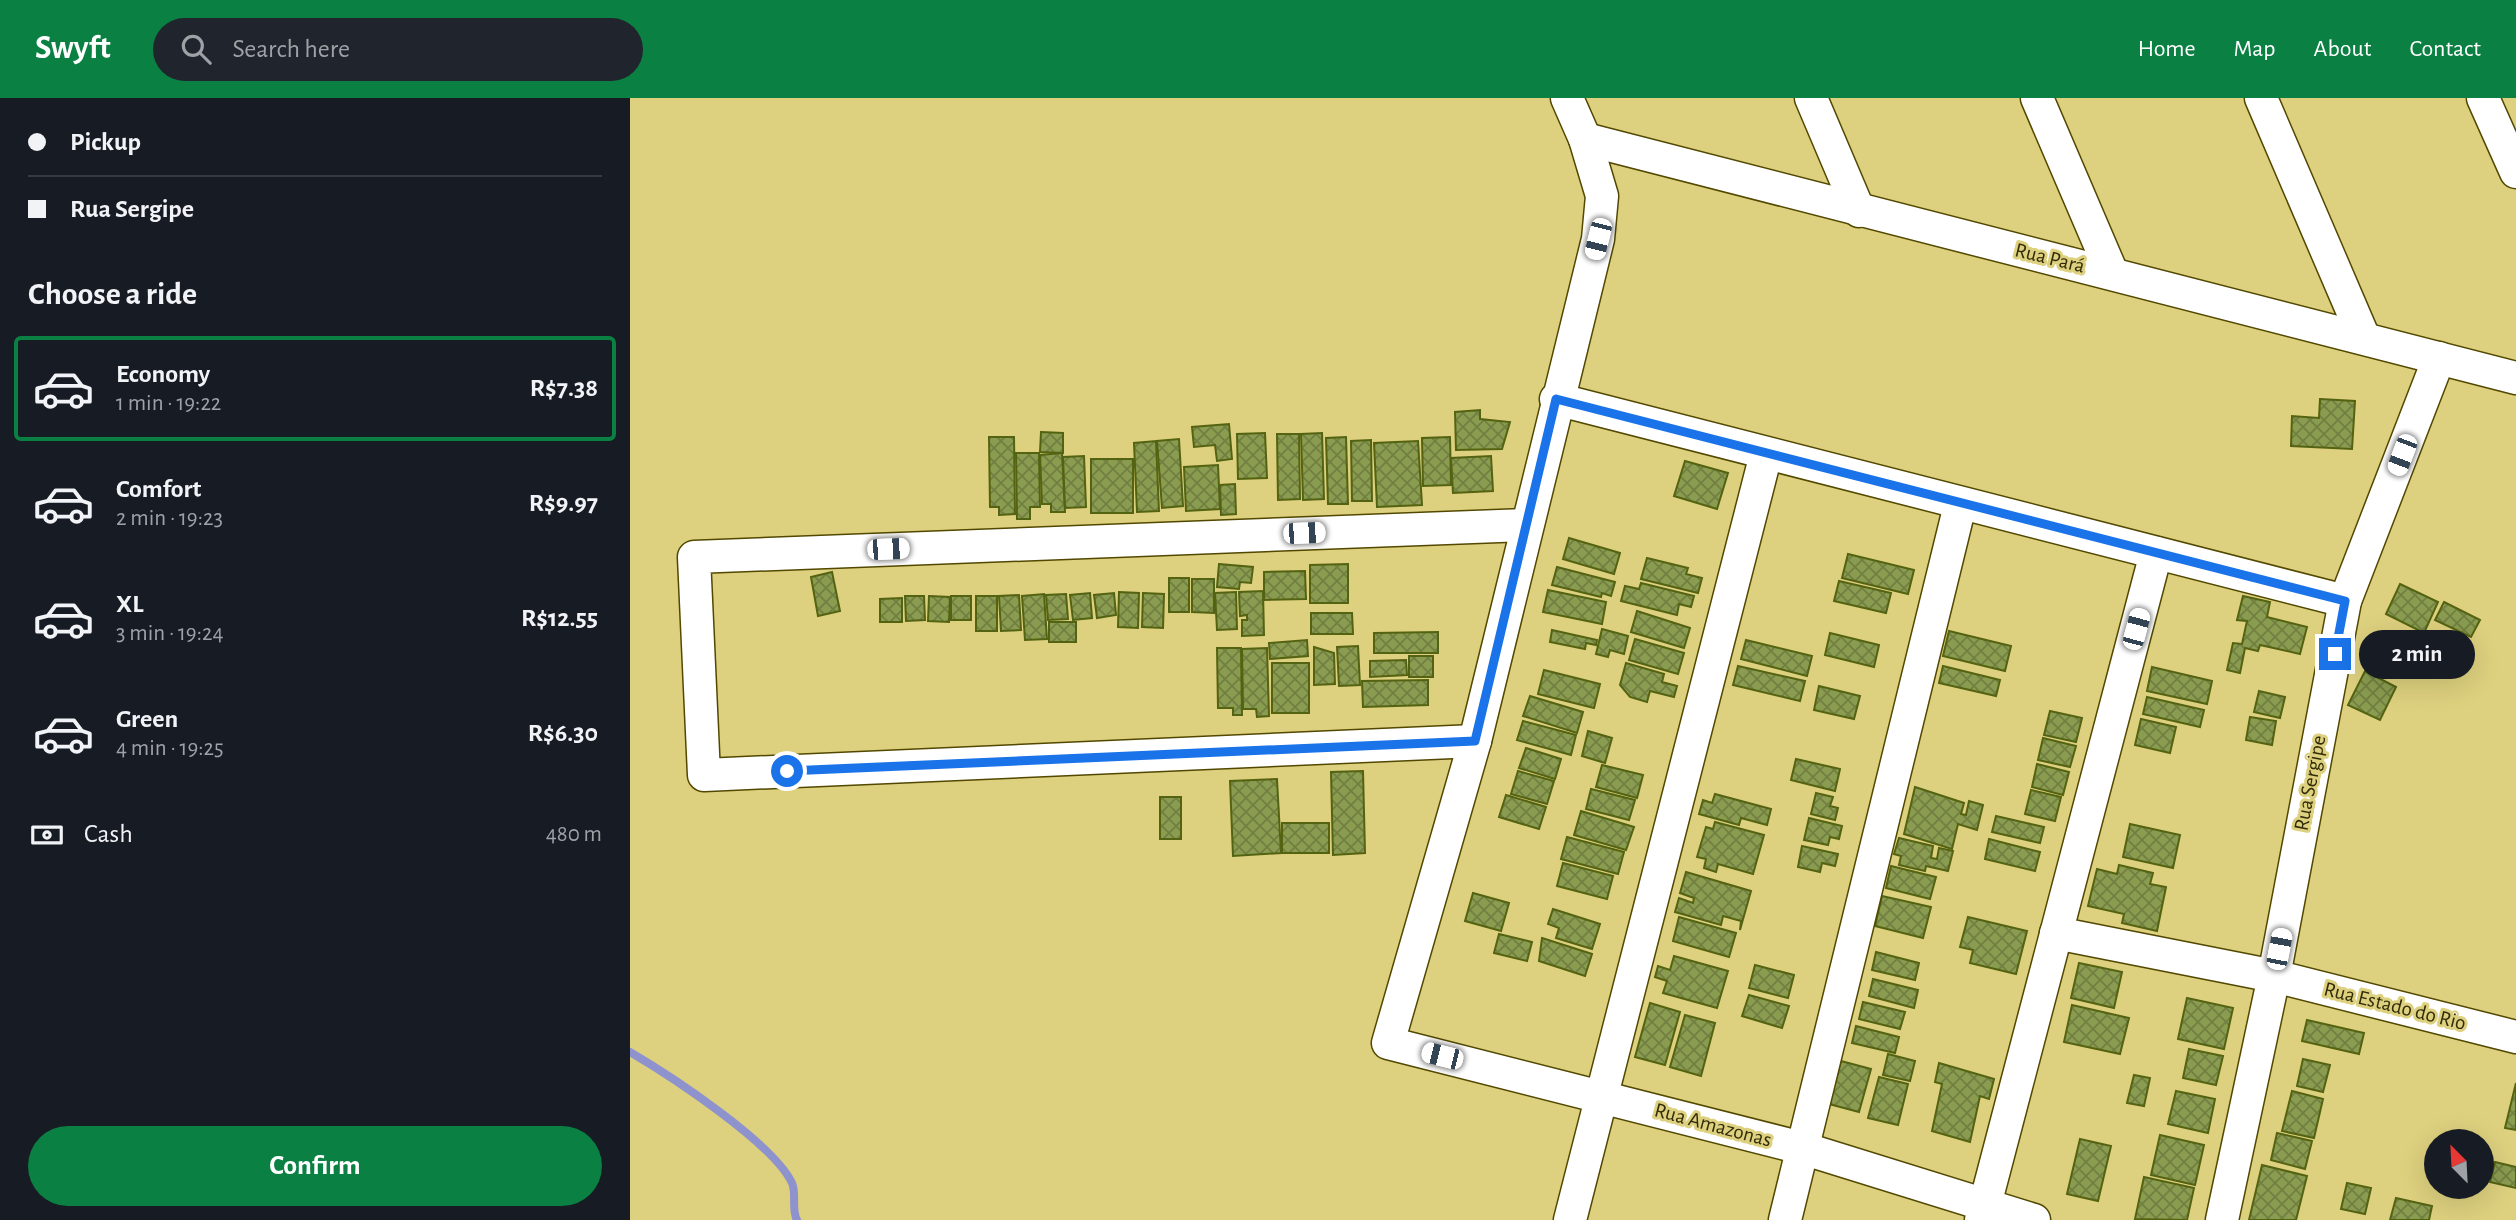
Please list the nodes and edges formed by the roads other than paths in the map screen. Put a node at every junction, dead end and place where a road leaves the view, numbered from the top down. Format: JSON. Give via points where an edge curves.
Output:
{"nodes":[{"id":1,"x":1567,"y":98,"type":"edge"},
{"id":2,"x":1811,"y":98,"type":"edge"},
{"id":3,"x":2038,"y":98,"type":"edge"},
{"id":4,"x":2261,"y":98,"type":"edge"},
{"id":5,"x":2483,"y":98,"type":"edge"},
{"id":6,"x":1585,"y":139,"type":"junction"},
{"id":7,"x":2516,"y":172,"type":"edge"},
{"id":8,"x":1859,"y":211,"type":"junction"},
{"id":9,"x":2112,"y":273,"type":"junction"},
{"id":10,"x":2364,"y":338,"type":"junction"},
{"id":11,"x":2439,"y":358,"type":"junction"},
{"id":12,"x":2516,"y":378,"type":"edge"},
{"id":13,"x":1556,"y":399,"type":"junction"},
{"id":14,"x":1766,"y":454,"type":"junction"},
{"id":15,"x":1960,"y":505,"type":"junction"},
{"id":16,"x":1526,"y":525,"type":"junction"},
{"id":17,"x":2156,"y":553,"type":"junction"},
{"id":18,"x":2345,"y":601,"type":"junction"},
{"id":19,"x":1475,"y":741,"type":"junction"},
{"id":20,"x":2056,"y":933,"type":"junction"},
{"id":21,"x":2274,"y":976,"type":"junction"},
{"id":22,"x":2516,"y":1037,"type":"edge"},
{"id":23,"x":1601,"y":1095,"type":"junction"},
{"id":24,"x":1802,"y":1148,"type":"junction"},
{"id":25,"x":1982,"y":1212,"type":"edge"},
{"id":26,"x":1570,"y":1220,"type":"edge"},
{"id":27,"x":1785,"y":1220,"type":"edge"},
{"id":28,"x":2034,"y":1220,"type":"edge"},
{"id":29,"x":2222,"y":1220,"type":"edge"}],
"edges":[{"from":1,"to":6,"type":"street"},
{"from":2,"to":8,"type":"street"},
{"from":3,"to":9,"type":"street"},
{"from":4,"to":10,"type":"street"},
{"from":5,"to":7,"type":"street"},
{"from":6,"to":8,"type":"street","name":"Rua Pará"},
{"from":6,"to":13,"type":"street","via":[[1602,196],[1598,239]]},
{"from":8,"to":9,"type":"street","name":"Rua Pará"},
{"from":9,"to":10,"type":"street","name":"Rua Pará"},
{"from":10,"to":11,"type":"street","name":"Rua Pará"},
{"from":11,"to":12,"type":"street","name":"Rua Pará"},
{"from":11,"to":18,"type":"street","name":"Rua Sergipe"},
{"from":13,"to":14,"type":"street"},
{"from":13,"to":16,"type":"street"},
{"from":14,"to":15,"type":"street"},
{"from":14,"to":23,"type":"street"},
{"from":15,"to":17,"type":"street"},
{"from":15,"to":24,"type":"street"},
{"from":16,"to":19,"type":"street"},
{"from":16,"to":19,"type":"street","via":[[694,557],[704,775]]},
{"from":17,"to":18,"type":"street"},
{"from":17,"to":20,"type":"street"},
{"from":18,"to":21,"type":"street","name":"Rua Sergipe"},
{"from":19,"to":23,"type":"street","name":"Rua Amazonas","via":[[1388,1043]]},
{"from":20,"to":21,"type":"street","name":"Rua Estado do Rio"},
{"from":20,"to":25,"type":"street"},
{"from":21,"to":22,"type":"street","name":"Rua Estado do Rio"},
{"from":21,"to":29,"type":"street","name":"Rua Sergipe"},
{"from":23,"to":24,"type":"street","name":"Rua Amazonas"},
{"from":23,"to":26,"type":"street"},
{"from":24,"to":25,"type":"street","name":"Rua Amazonas"},
{"from":24,"to":27,"type":"street"},
{"from":25,"to":28,"type":"street","name":"Rua Amazonas"}]}
